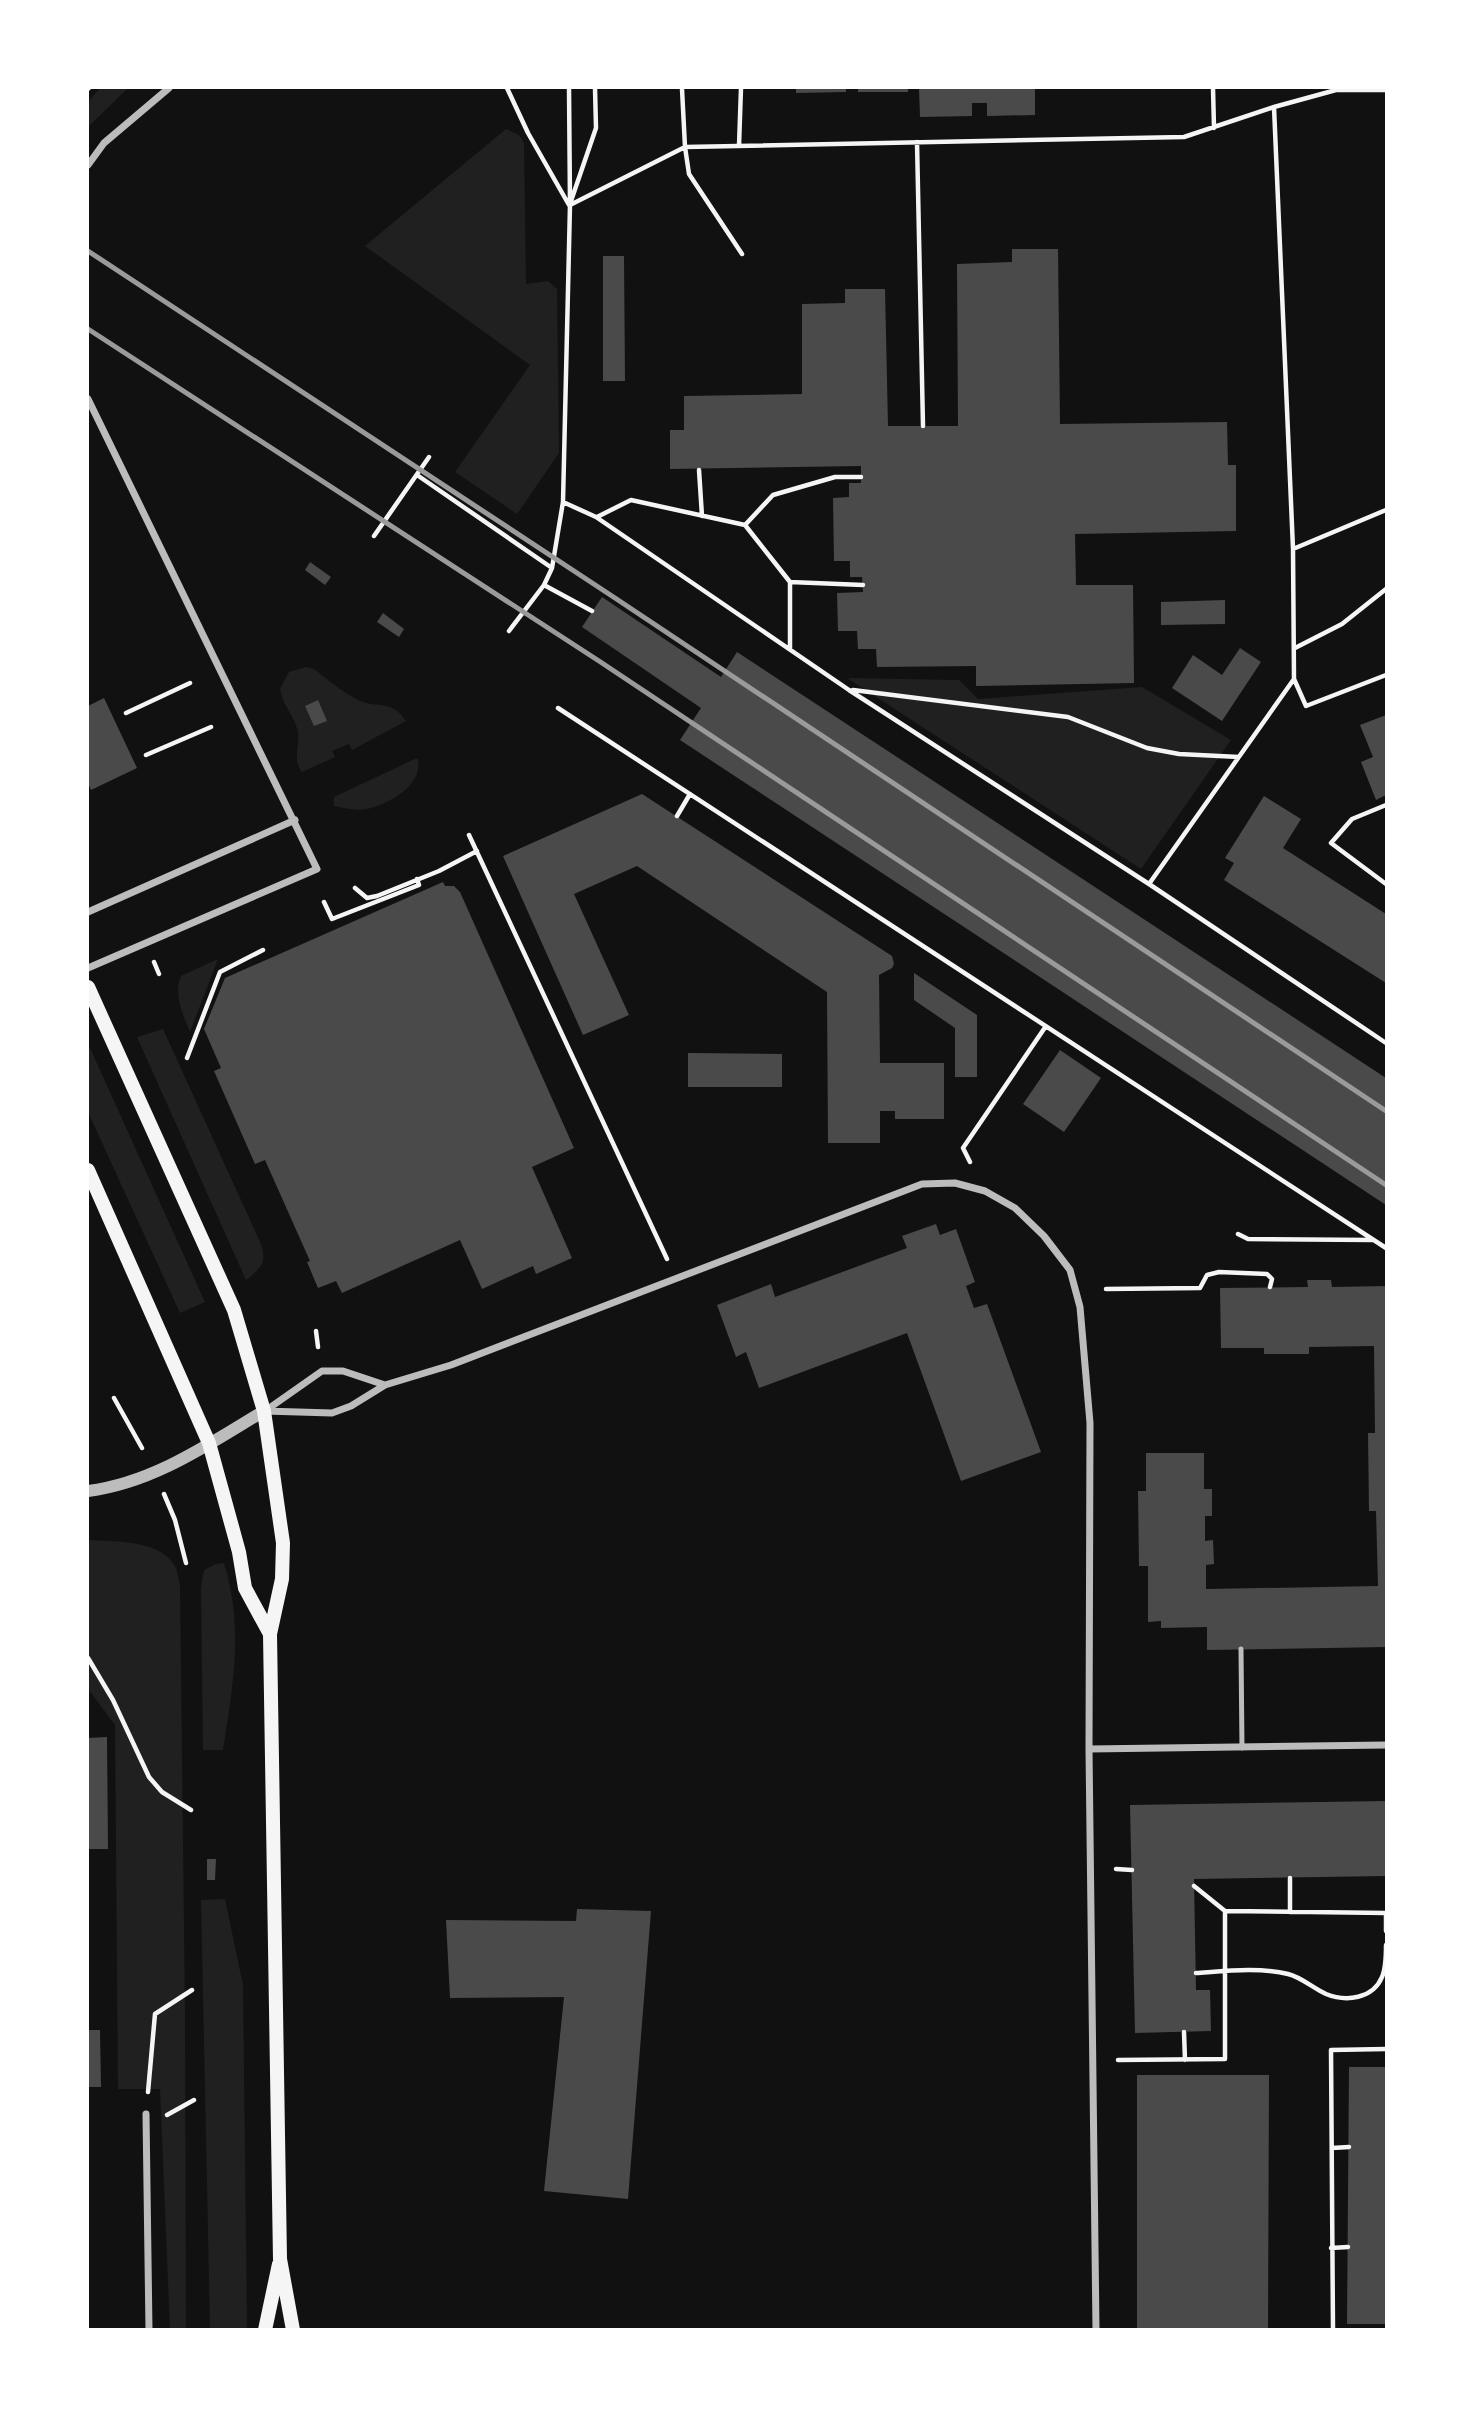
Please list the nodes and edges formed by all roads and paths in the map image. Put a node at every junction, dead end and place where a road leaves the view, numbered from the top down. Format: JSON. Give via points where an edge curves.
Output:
{"nodes":[{"id":1,"x":169,"y":88,"type":"edge"},
{"id":2,"x":507,"y":88,"type":"edge"},
{"id":3,"x":569,"y":88,"type":"edge"},
{"id":4,"x":595,"y":88,"type":"edge"},
{"id":5,"x":741,"y":88,"type":"edge"},
{"id":6,"x":1213,"y":88,"type":"edge"},
{"id":7,"x":682,"y":89,"type":"edge"},
{"id":8,"x":1387,"y":90,"type":"edge"},
{"id":9,"x":1274,"y":107,"type":"junction"},
{"id":10,"x":1214,"y":128,"type":"junction"},
{"id":11,"x":917,"y":142,"type":"junction"},
{"id":12,"x":739,"y":146,"type":"junction"},
{"id":13,"x":685,"y":147,"type":"junction"},
{"id":14,"x":88,"y":165,"type":"edge"},
{"id":15,"x":570,"y":205,"type":"junction"},
{"id":16,"x":742,"y":254,"type":"dead end"},
{"id":17,"x":88,"y":399,"type":"edge"},
{"id":18,"x":923,"y":426,"type":"dead end"},
{"id":19,"x":429,"y":457,"type":"dead end"},
{"id":20,"x":699,"y":470,"type":"dead end"},
{"id":21,"x":417,"y":475,"type":"junction"},
{"id":22,"x":861,"y":477,"type":"dead end"},
{"id":23,"x":563,"y":502,"type":"junction"},
{"id":24,"x":1387,"y":510,"type":"edge"},
{"id":25,"x":702,"y":516,"type":"junction"},
{"id":26,"x":596,"y":517,"type":"junction"},
{"id":27,"x":745,"y":525,"type":"junction"},
{"id":28,"x":374,"y":536,"type":"dead end"},
{"id":29,"x":1293,"y":549,"type":"junction"},
{"id":30,"x":552,"y":568,"type":"junction"},
{"id":31,"x":790,"y":582,"type":"junction"},
{"id":32,"x":544,"y":585,"type":"junction"},
{"id":33,"x":863,"y":585,"type":"dead end"},
{"id":34,"x":1387,"y":589,"type":"edge"},
{"id":35,"x":592,"y":611,"type":"dead end"},
{"id":36,"x":509,"y":631,"type":"dead end"},
{"id":37,"x":1295,"y":648,"type":"junction"},
{"id":38,"x":790,"y":650,"type":"junction"},
{"id":39,"x":1387,"y":675,"type":"edge"},
{"id":40,"x":1294,"y":679,"type":"junction"},
{"id":41,"x":190,"y":683,"type":"dead end"},
{"id":42,"x":849,"y":690,"type":"junction"},
{"id":43,"x":558,"y":708,"type":"dead end"},
{"id":44,"x":126,"y":713,"type":"dead end"},
{"id":45,"x":211,"y":727,"type":"dead end"},
{"id":46,"x":146,"y":755,"type":"dead end"},
{"id":47,"x":1239,"y":757,"type":"junction"},
{"id":48,"x":690,"y":794,"type":"junction"},
{"id":49,"x":1387,"y":805,"type":"edge"},
{"id":50,"x":677,"y":816,"type":"dead end"},
{"id":51,"x":295,"y":820,"type":"junction"},
{"id":52,"x":469,"y":835,"type":"dead end"},
{"id":53,"x":477,"y":851,"type":"junction"},
{"id":54,"x":416,"y":879,"type":"junction"},
{"id":55,"x":1149,"y":884,"type":"junction"},
{"id":56,"x":1387,"y":884,"type":"edge"},
{"id":57,"x":355,"y":888,"type":"dead end"},
{"id":58,"x":324,"y":902,"type":"dead end"},
{"id":59,"x":88,"y":912,"type":"edge"},
{"id":60,"x":263,"y":950,"type":"dead end"},
{"id":61,"x":88,"y":968,"type":"edge"},
{"id":62,"x":88,"y":987,"type":"edge"},
{"id":63,"x":1046,"y":1026,"type":"junction"},
{"id":64,"x":1387,"y":1043,"type":"edge"},
{"id":65,"x":187,"y":1058,"type":"dead end"},
{"id":66,"x":88,"y":1170,"type":"edge"},
{"id":67,"x":985,"y":1191,"type":"junction"},
{"id":68,"x":1238,"y":1234,"type":"dead end"},
{"id":69,"x":1374,"y":1240,"type":"junction"},
{"id":70,"x":661,"y":1245,"type":"dead end"},
{"id":71,"x":1387,"y":1248,"type":"edge"},
{"id":72,"x":1270,"y":1287,"type":"dead end"},
{"id":73,"x":1106,"y":1289,"type":"dead end"},
{"id":74,"x":385,"y":1385,"type":"junction"},
{"id":75,"x":114,"y":1398,"type":"dead end"},
{"id":76,"x":264,"y":1411,"type":"junction"},
{"id":77,"x":209,"y":1443,"type":"junction"},
{"id":78,"x":155,"y":1473,"type":"junction"},
{"id":79,"x":88,"y":1491,"type":"edge"},
{"id":80,"x":186,"y":1563,"type":"dead end"},
{"id":81,"x":270,"y":1634,"type":"junction"},
{"id":82,"x":1241,"y":1649,"type":"dead end"},
{"id":83,"x":88,"y":1658,"type":"edge"},
{"id":84,"x":1387,"y":1745,"type":"edge"},
{"id":85,"x":1242,"y":1748,"type":"junction"},
{"id":86,"x":1089,"y":1749,"type":"junction"},
{"id":87,"x":191,"y":1810,"type":"dead end"},
{"id":88,"x":1116,"y":1869,"type":"dead end"},
{"id":89,"x":1132,"y":1870,"type":"dead end"},
{"id":90,"x":1290,"y":1878,"type":"dead end"},
{"id":91,"x":1194,"y":1886,"type":"dead end"},
{"id":92,"x":1225,"y":1912,"type":"junction"},
{"id":93,"x":1290,"y":1912,"type":"junction"},
{"id":94,"x":1386,"y":1913,"type":"edge"},
{"id":95,"x":1387,"y":1931,"type":"edge"},
{"id":96,"x":1387,"y":1945,"type":"edge"},
{"id":97,"x":1225,"y":1971,"type":"junction"},
{"id":98,"x":1196,"y":1973,"type":"dead end"},
{"id":99,"x":192,"y":1990,"type":"dead end"},
{"id":100,"x":1184,"y":2032,"type":"dead end"},
{"id":101,"x":1387,"y":2049,"type":"edge"},
{"id":102,"x":1118,"y":2060,"type":"dead end"},
{"id":103,"x":1185,"y":2060,"type":"junction"},
{"id":104,"x":146,"y":2114,"type":"joint"},
{"id":105,"x":1349,"y":2147,"type":"dead end"},
{"id":106,"x":1332,"y":2148,"type":"junction"},
{"id":107,"x":1348,"y":2247,"type":"dead end"},
{"id":108,"x":1331,"y":2248,"type":"junction"},
{"id":109,"x":280,"y":2259,"type":"junction"},
{"id":110,"x":149,"y":2329,"type":"edge"},
{"id":111,"x":265,"y":2329,"type":"edge"},
{"id":112,"x":293,"y":2329,"type":"edge"},
{"id":113,"x":1096,"y":2329,"type":"edge"},
{"id":114,"x":1333,"y":2329,"type":"edge"}],
"edges":[{"from":1,"to":14,"type":"street","via":[[104,143]]},
{"from":2,"to":15,"type":"path"},
{"from":3,"to":15,"type":"path"},
{"from":4,"to":15,"type":"path","via":[[596,128]]},
{"from":5,"to":12,"type":"path"},
{"from":6,"to":10,"type":"path"},
{"from":7,"to":13,"type":"path"},
{"from":8,"to":9,"type":"path","via":[[1336,90]]},
{"from":9,"to":10,"type":"path"},
{"from":9,"to":29,"type":"path"},
{"from":10,"to":11,"type":"path","via":[[1184,137]]},
{"from":11,"to":12,"type":"path"},
{"from":11,"to":18,"type":"path"},
{"from":12,"to":13,"type":"path"},
{"from":13,"to":15,"type":"path"},
{"from":13,"to":16,"type":"path","via":[[689,174]]},
{"from":15,"to":23,"type":"path"},
{"from":17,"to":51,"type":"street"},
{"from":19,"to":21,"type":"path"},
{"from":20,"to":25,"type":"path"},
{"from":21,"to":28,"type":"path"},
{"from":21,"to":30,"type":"path"},
{"from":22,"to":27,"type":"path","via":[[835,477],[773,495]]},
{"from":23,"to":26,"type":"path"},
{"from":23,"to":30,"type":"path"},
{"from":24,"to":29,"type":"path"},
{"from":25,"to":26,"type":"path","via":[[631,500]]},
{"from":25,"to":27,"type":"path"},
{"from":26,"to":38,"type":"path"},
{"from":27,"to":31,"type":"path"},
{"from":29,"to":37,"type":"path"},
{"from":30,"to":32,"type":"path"},
{"from":31,"to":33,"type":"path"},
{"from":31,"to":38,"type":"path"},
{"from":32,"to":35,"type":"path"},
{"from":32,"to":36,"type":"path"},
{"from":34,"to":37,"type":"path","via":[[1342,624]]},
{"from":37,"to":40,"type":"path"},
{"from":38,"to":42,"type":"path"},
{"from":39,"to":40,"type":"path","via":[[1306,706]]},
{"from":40,"to":47,"type":"path"},
{"from":41,"to":44,"type":"path"},
{"from":42,"to":47,"type":"path","via":[[1068,717],[1147,748]]},
{"from":42,"to":55,"type":"path"},
{"from":43,"to":48,"type":"path"},
{"from":45,"to":46,"type":"path"},
{"from":47,"to":55,"type":"path"},
{"from":48,"to":50,"type":"path"},
{"from":48,"to":63,"type":"path"},
{"from":49,"to":56,"type":"path","via":[[1352,819],[1331,843]]},
{"from":51,"to":59,"type":"street"},
{"from":51,"to":61,"type":"street","via":[[317,869]]},
{"from":52,"to":53,"type":"path"},
{"from":53,"to":54,"type":"path"},
{"from":53,"to":70,"type":"path"},
{"from":54,"to":57,"type":"path","via":[[377,897],[367,898]]},
{"from":54,"to":58,"type":"path","via":[[419,885],[332,919]]},
{"from":55,"to":64,"type":"path"},
{"from":60,"to":65,"type":"path","via":[[220,972]]},
{"from":62,"to":76,"type":"main road","via":[[234,1310]]},
{"from":63,"to":67,"type":"path","via":[[963,1148]]},
{"from":63,"to":69,"type":"path"},
{"from":66,"to":77,"type":"main road"},
{"from":67,"to":74,"type":"street","via":[[955,1183],[922,1184],[451,1365]]},
{"from":67,"to":86,"type":"street","via":[[1015,1208],[1044,1236],[1070,1270],[1080,1307],[1090,1423]]},
{"from":68,"to":69,"type":"path","via":[[1248,1239]]},
{"from":69,"to":71,"type":"path"},
{"from":72,"to":73,"type":"path","via":[[1272,1279],[1267,1275],[1219,1272],[1207,1275],[1200,1288]]},
{"from":74,"to":76,"type":"street","via":[[332,1413]]},
{"from":74,"to":76,"type":"street","via":[[343,1371],[322,1371]]},
{"from":75,"to":78,"type":"path"},
{"from":76,"to":77,"type":"street"},
{"from":76,"to":81,"type":"main road","via":[[283,1543],[282,1579]]},
{"from":77,"to":78,"type":"street"},
{"from":77,"to":81,"type":"main road","via":[[245,1588]]},
{"from":78,"to":79,"type":"street"},
{"from":78,"to":80,"type":"path","via":[[175,1520]]},
{"from":81,"to":109,"type":"main road"},
{"from":82,"to":85,"type":"lane"},
{"from":83,"to":87,"type":"path","via":[[149,1777],[162,1792]]},
{"from":84,"to":85,"type":"street"},
{"from":85,"to":86,"type":"street"},
{"from":86,"to":113,"type":"street"},
{"from":88,"to":89,"type":"path"},
{"from":90,"to":93,"type":"path"},
{"from":91,"to":92,"type":"path"},
{"from":92,"to":93,"type":"path"},
{"from":92,"to":97,"type":"path"},
{"from":93,"to":94,"type":"path"},
{"from":94,"to":95,"type":"path"},
{"from":96,"to":97,"type":"path","via":[[1382,1977],[1375,1989],[1360,1997],[1342,1999],[1290,1974]]},
{"from":97,"to":98,"type":"path"},
{"from":97,"to":103,"type":"path","via":[[1224,2059]]},
{"from":99,"to":104,"type":"path","via":[[155,2014]]},
{"from":100,"to":103,"type":"path"},
{"from":101,"to":106,"type":"path","via":[[1331,2050]]},
{"from":102,"to":103,"type":"path"},
{"from":104,"to":110,"type":"street"},
{"from":105,"to":106,"type":"path"},
{"from":106,"to":108,"type":"path"},
{"from":107,"to":108,"type":"path"},
{"from":108,"to":114,"type":"path"},
{"from":109,"to":111,"type":"main road"},
{"from":109,"to":112,"type":"main road"}]}
